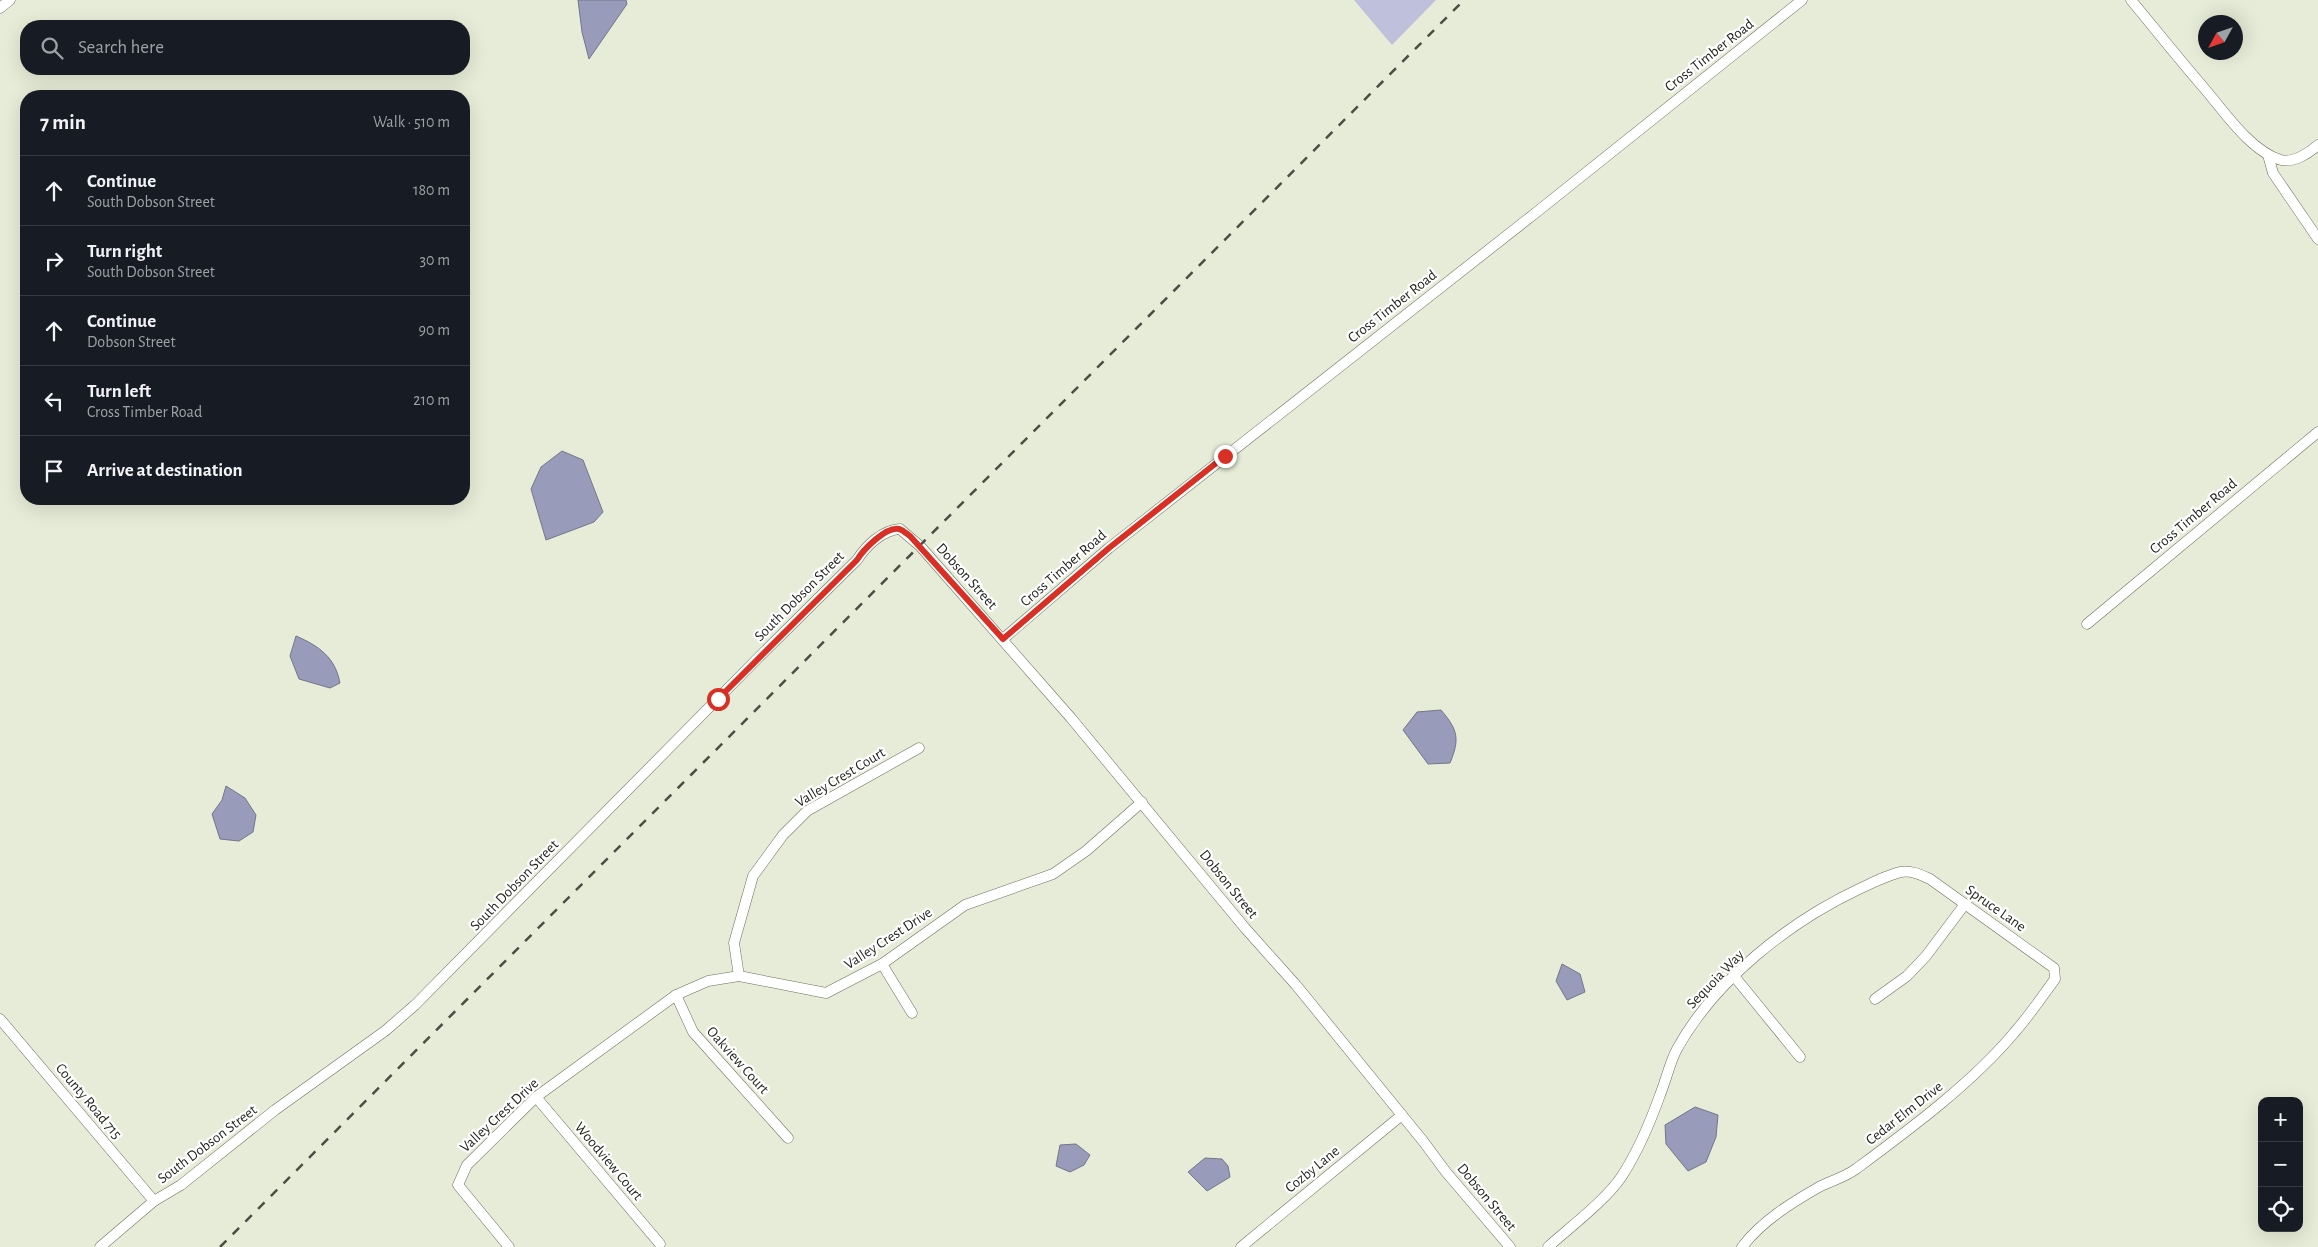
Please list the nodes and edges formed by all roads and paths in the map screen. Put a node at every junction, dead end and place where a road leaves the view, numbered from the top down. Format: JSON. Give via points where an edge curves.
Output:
{"nodes":[{"id":1,"x":10,"y":0,"type":"edge"},
{"id":2,"x":1802,"y":0,"type":"edge"},
{"id":3,"x":2131,"y":0,"type":"edge"},
{"id":4,"x":0,"y":8,"type":"edge"},
{"id":5,"x":2318,"y":145,"type":"edge"},
{"id":6,"x":2268,"y":155,"type":"junction"},
{"id":7,"x":2318,"y":238,"type":"edge"},
{"id":8,"x":2318,"y":432,"type":"edge"},
{"id":9,"x":920,"y":546,"type":"joint"},
{"id":10,"x":2086,"y":624,"type":"dead end"},
{"id":11,"x":1003,"y":639,"type":"junction"},
{"id":12,"x":919,"y":748,"type":"dead end"},
{"id":13,"x":1142,"y":802,"type":"junction"},
{"id":14,"x":1916,"y":873,"type":"joint"},
{"id":15,"x":1966,"y":904,"type":"junction"},
{"id":16,"x":882,"y":964,"type":"junction"},
{"id":17,"x":2056,"y":972,"type":"joint"},
{"id":18,"x":739,"y":976,"type":"junction"},
{"id":19,"x":1734,"y":976,"type":"junction"},
{"id":20,"x":676,"y":995,"type":"junction"},
{"id":21,"x":1875,"y":999,"type":"dead end"},
{"id":22,"x":912,"y":1012,"type":"dead end"},
{"id":23,"x":0,"y":1020,"type":"edge"},
{"id":24,"x":1800,"y":1057,"type":"dead end"},
{"id":25,"x":536,"y":1097,"type":"junction"},
{"id":26,"x":1402,"y":1115,"type":"junction"},
{"id":27,"x":788,"y":1138,"type":"dead end"},
{"id":28,"x":154,"y":1202,"type":"junction"},
{"id":29,"x":660,"y":1244,"type":"dead end"},
{"id":30,"x":100,"y":1247,"type":"edge"},
{"id":31,"x":509,"y":1247,"type":"edge"},
{"id":32,"x":1241,"y":1247,"type":"edge"},
{"id":33,"x":1510,"y":1247,"type":"edge"},
{"id":34,"x":1548,"y":1247,"type":"edge"},
{"id":35,"x":1742,"y":1247,"type":"edge"}],
"edges":[{"from":1,"to":4,"type":"street"},
{"from":2,"to":11,"type":"street","name":"Cross Timber Road","via":[[1109,548]]},
{"from":3,"to":6,"type":"street","via":[[2244,135]]},
{"from":5,"to":6,"type":"street","via":[[2297,158],[2282,161]]},
{"from":6,"to":7,"type":"street","via":[[2273,173]]},
{"from":8,"to":10,"type":"street","name":"Cross Timber Road"},
{"from":9,"to":11,"type":"street","name":"Dobson Street"},
{"from":9,"to":28,"type":"street","name":"South Dobson Street","via":[[900,529],[879,536],[415,1005],[181,1185]]},
{"from":11,"to":13,"type":"street","name":"Dobson Street"},
{"from":12,"to":18,"type":"street","name":"Valley Crest Court","via":[[807,811],[784,835],[753,876],[734,943]]},
{"from":13,"to":16,"type":"street","name":"Valley Crest Drive","via":[[1086,851],[1053,874],[965,905]]},
{"from":13,"to":26,"type":"street","name":"Dobson Street"},
{"from":14,"to":15,"type":"street","name":"Spruce Lane"},
{"from":14,"to":19,"type":"street","name":"Sequoia Way","via":[[1902,872],[1876,881],[1833,902],[1792,928]]},
{"from":15,"to":17,"type":"street","name":"Spruce Lane"},
{"from":15,"to":21,"type":"street","via":[[1907,976]]},
{"from":16,"to":18,"type":"street","name":"Valley Crest Drive","via":[[826,993]]},
{"from":16,"to":22,"type":"street"},
{"from":17,"to":35,"type":"street","name":"Cedar Elm Drive","via":[[2055,979],[2013,1035],[1963,1085],[1854,1170],[1780,1211],[1754,1232]]},
{"from":18,"to":20,"type":"street","name":"Valley Crest Drive","via":[[708,981]]},
{"from":19,"to":24,"type":"street"},
{"from":19,"to":34,"type":"street","name":"Sequoia Way","via":[[1700,1012],[1676,1050],[1642,1141],[1621,1178]]},
{"from":20,"to":25,"type":"street","name":"Valley Crest Drive"},
{"from":20,"to":27,"type":"street","name":"Oakview Court","via":[[693,1032]]},
{"from":23,"to":28,"type":"street","name":"County Road 715"},
{"from":25,"to":29,"type":"street","name":"Woodview Court"},
{"from":25,"to":31,"type":"street","name":"Valley Crest Drive","via":[[467,1165],[458,1186]]},
{"from":26,"to":32,"type":"street","name":"Cozby Lane"},
{"from":26,"to":33,"type":"street","name":"Dobson Street"},
{"from":28,"to":30,"type":"street","name":"South Dobson Street"}]}
